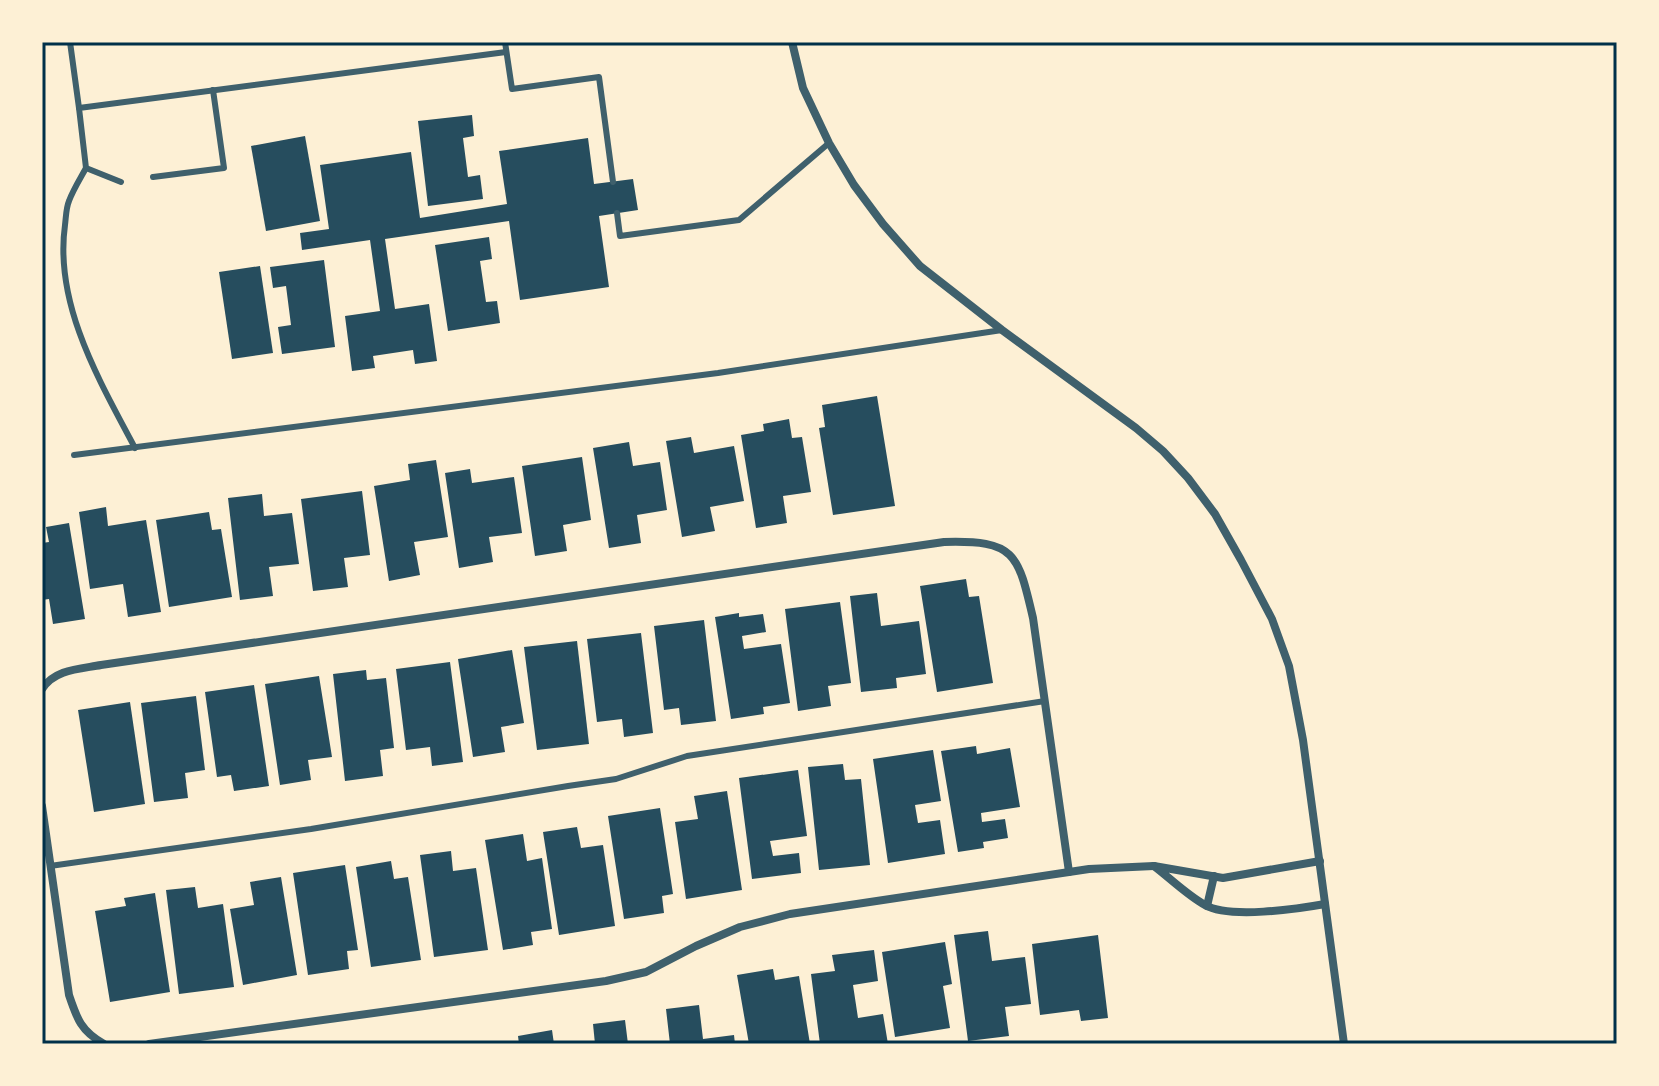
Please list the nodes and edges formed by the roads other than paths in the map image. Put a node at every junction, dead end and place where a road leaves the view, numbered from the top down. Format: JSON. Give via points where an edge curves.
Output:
{"nodes":[{"id":1,"x":70,"y":42,"type":"edge"},
{"id":2,"x":505,"y":42,"type":"edge"},
{"id":3,"x":792,"y":42,"type":"edge"},
{"id":4,"x":506,"y":52,"type":"junction"},
{"id":5,"x":213,"y":90,"type":"junction"},
{"id":6,"x":79,"y":108,"type":"junction"},
{"id":7,"x":829,"y":143,"type":"junction"},
{"id":8,"x":86,"y":168,"type":"junction"},
{"id":9,"x":153,"y":177,"type":"dead end"},
{"id":10,"x":121,"y":182,"type":"dead end"},
{"id":11,"x":613,"y":182,"type":"dead end"},
{"id":12,"x":617,"y":213,"type":"dead end"},
{"id":13,"x":1002,"y":330,"type":"junction"},
{"id":14,"x":135,"y":448,"type":"junction"},
{"id":15,"x":74,"y":455,"type":"dead end"},
{"id":16,"x":42,"y":689,"type":"edge"},
{"id":17,"x":1045,"y":701,"type":"junction"},
{"id":18,"x":42,"y":806,"type":"edge"},
{"id":19,"x":1320,"y":861,"type":"junction"},
{"id":20,"x":50,"y":866,"type":"junction"},
{"id":21,"x":1154,"y":866,"type":"junction"},
{"id":22,"x":1069,"y":872,"type":"junction"},
{"id":23,"x":1214,"y":876,"type":"junction"},
{"id":24,"x":1325,"y":904,"type":"junction"},
{"id":25,"x":1207,"y":906,"type":"junction"},
{"id":26,"x":104,"y":1044,"type":"edge"},
{"id":27,"x":149,"y":1044,"type":"edge"},
{"id":28,"x":1344,"y":1044,"type":"edge"}],
"edges":[{"from":1,"to":6,"type":"lane"},
{"from":2,"to":4,"type":"lane"},
{"from":3,"to":7,"type":"street","via":[[803,88]]},
{"from":4,"to":5,"type":"lane"},
{"from":4,"to":11,"type":"lane","via":[[512,89],[599,77]]},
{"from":5,"to":6,"type":"lane"},
{"from":5,"to":9,"type":"lane","via":[[224,168]]},
{"from":6,"to":8,"type":"lane"},
{"from":7,"to":12,"type":"lane","via":[[739,220],[620,236]]},
{"from":7,"to":13,"type":"street","via":[[883,224],[920,266]]},
{"from":8,"to":10,"type":"lane"},
{"from":8,"to":14,"type":"lane","via":[[68,203],[62,244],[66,281],[93,368]]},
{"from":13,"to":14,"type":"lane","via":[[718,373]]},
{"from":13,"to":19,"type":"street","via":[[1136,428],[1180,469],[1215,514],[1272,619],[1289,666]]},
{"from":14,"to":15,"type":"lane"},
{"from":16,"to":17,"type":"street","via":[[60,672],[101,665],[974,541],[1010,553],[1017,564],[1033,618]]},
{"from":17,"to":20,"type":"lane","via":[[687,756],[616,779]]},
{"from":17,"to":22,"type":"street"},
{"from":18,"to":20,"type":"street"},
{"from":19,"to":23,"type":"street"},
{"from":19,"to":24,"type":"street"},
{"from":20,"to":26,"type":"street","via":[[69,995],[77,1019]]},
{"from":21,"to":22,"type":"street"},
{"from":21,"to":23,"type":"street"},
{"from":21,"to":25,"type":"street"},
{"from":22,"to":27,"type":"street","via":[[790,914],[740,927],[646,972],[606,981]]},
{"from":23,"to":25,"type":"street"},
{"from":24,"to":25,"type":"street","via":[[1242,911]]},
{"from":24,"to":28,"type":"street"}]}
